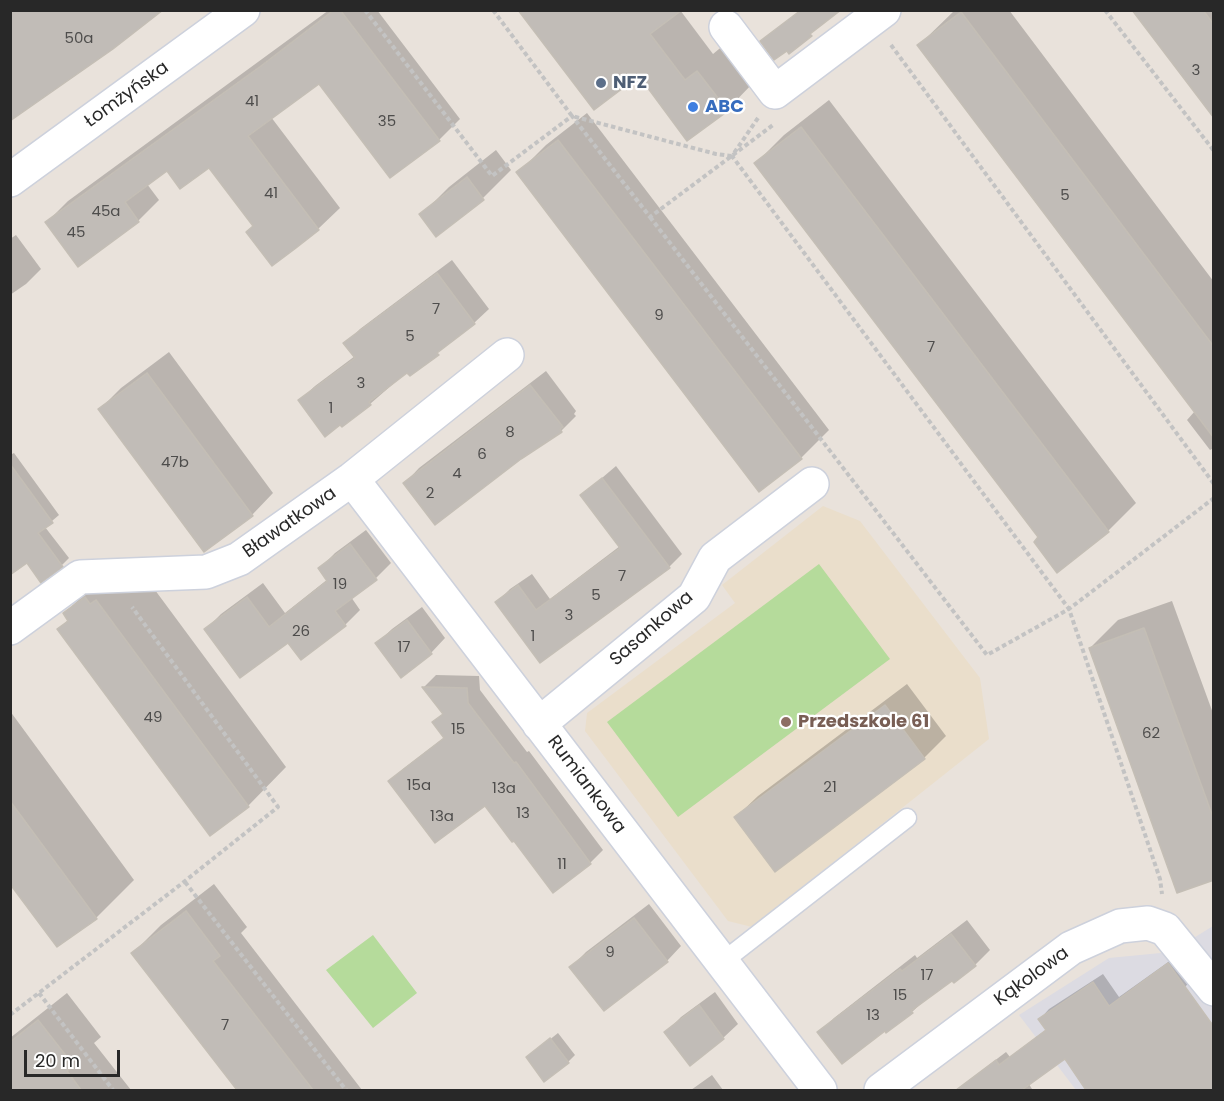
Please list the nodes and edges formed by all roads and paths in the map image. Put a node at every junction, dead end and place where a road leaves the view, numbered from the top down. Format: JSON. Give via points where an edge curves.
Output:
{"nodes":[{"id":1,"x":243,"y":10,"type":"edge"},
{"id":2,"x":365,"y":10,"type":"edge"},
{"id":3,"x":493,"y":10,"type":"edge"},
{"id":4,"x":1106,"y":10,"type":"edge"},
{"id":5,"x":885,"y":24,"type":"edge"},
{"id":6,"x":726,"y":27,"type":"dead end"},
{"id":7,"x":776,"y":107,"type":"junction"},
{"id":8,"x":572,"y":116,"type":"junction"},
{"id":9,"x":1214,"y":151,"type":"edge"},
{"id":10,"x":732,"y":156,"type":"junction"},
{"id":11,"x":10,"y":180,"type":"edge"},
{"id":12,"x":650,"y":216,"type":"junction"},
{"id":13,"x":507,"y":355,"type":"dead end"},
{"id":14,"x":352,"y":479,"type":"junction"},
{"id":15,"x":812,"y":484,"type":"dead end"},
{"id":16,"x":1214,"y":484,"type":"edge"},
{"id":17,"x":1214,"y":498,"type":"edge"},
{"id":18,"x":108,"y":575,"type":"junction"},
{"id":19,"x":1069,"y":609,"type":"junction"},
{"id":20,"x":10,"y":628,"type":"edge"},
{"id":21,"x":540,"y":724,"type":"junction"},
{"id":22,"x":907,"y":818,"type":"dead end"},
{"id":23,"x":185,"y":882,"type":"junction"},
{"id":24,"x":1165,"y":929,"type":"junction"},
{"id":25,"x":722,"y":963,"type":"junction"},
{"id":26,"x":1214,"y":989,"type":"edge"},
{"id":27,"x":39,"y":993,"type":"junction"},
{"id":28,"x":10,"y":1015,"type":"edge"},
{"id":29,"x":113,"y":1090,"type":"edge"},
{"id":30,"x":346,"y":1090,"type":"edge"},
{"id":31,"x":820,"y":1090,"type":"edge"},
{"id":32,"x":881,"y":1090,"type":"edge"}],
"edges":[{"from":1,"to":11,"type":"street","name":"Łomżyńska"},
{"from":2,"to":8,"type":"path","via":[[492,176]]},
{"from":3,"to":8,"type":"path"},
{"from":4,"to":9,"type":"path"},
{"from":5,"to":7,"type":"street"},
{"from":5,"to":16,"type":"path"},
{"from":6,"to":7,"type":"street"},
{"from":7,"to":10,"type":"path"},
{"from":7,"to":10,"type":"path"},
{"from":8,"to":10,"type":"path"},
{"from":8,"to":12,"type":"path"},
{"from":10,"to":12,"type":"path"},
{"from":10,"to":19,"type":"path"},
{"from":12,"to":19,"type":"path","via":[[987,655]]},
{"from":13,"to":14,"type":"street","name":"Bławatkowa"},
{"from":14,"to":18,"type":"street","name":"Bławatkowa","via":[[240,559],[206,572]]},
{"from":14,"to":21,"type":"street","name":"Rumiankowa"},
{"from":15,"to":21,"type":"street","name":"Sasankowa","via":[[715,558],[694,597]]},
{"from":17,"to":19,"type":"path"},
{"from":18,"to":20,"type":"street","name":"Bławatkowa","via":[[80,577]]},
{"from":18,"to":23,"type":"path","via":[[278,807]]},
{"from":19,"to":24,"type":"path","via":[[1160,879]]},
{"from":21,"to":25,"type":"street","name":"Rumiankowa"},
{"from":22,"to":25,"type":"lane"},
{"from":23,"to":27,"type":"path"},
{"from":23,"to":30,"type":"path"},
{"from":24,"to":26,"type":"street"},
{"from":24,"to":32,"type":"street","name":"Kąkolowa","via":[[1148,922],[1120,926],[1071,948]]},
{"from":25,"to":31,"type":"street","name":"Rumiankowa"},
{"from":27,"to":28,"type":"path"},
{"from":27,"to":29,"type":"path"}]}
